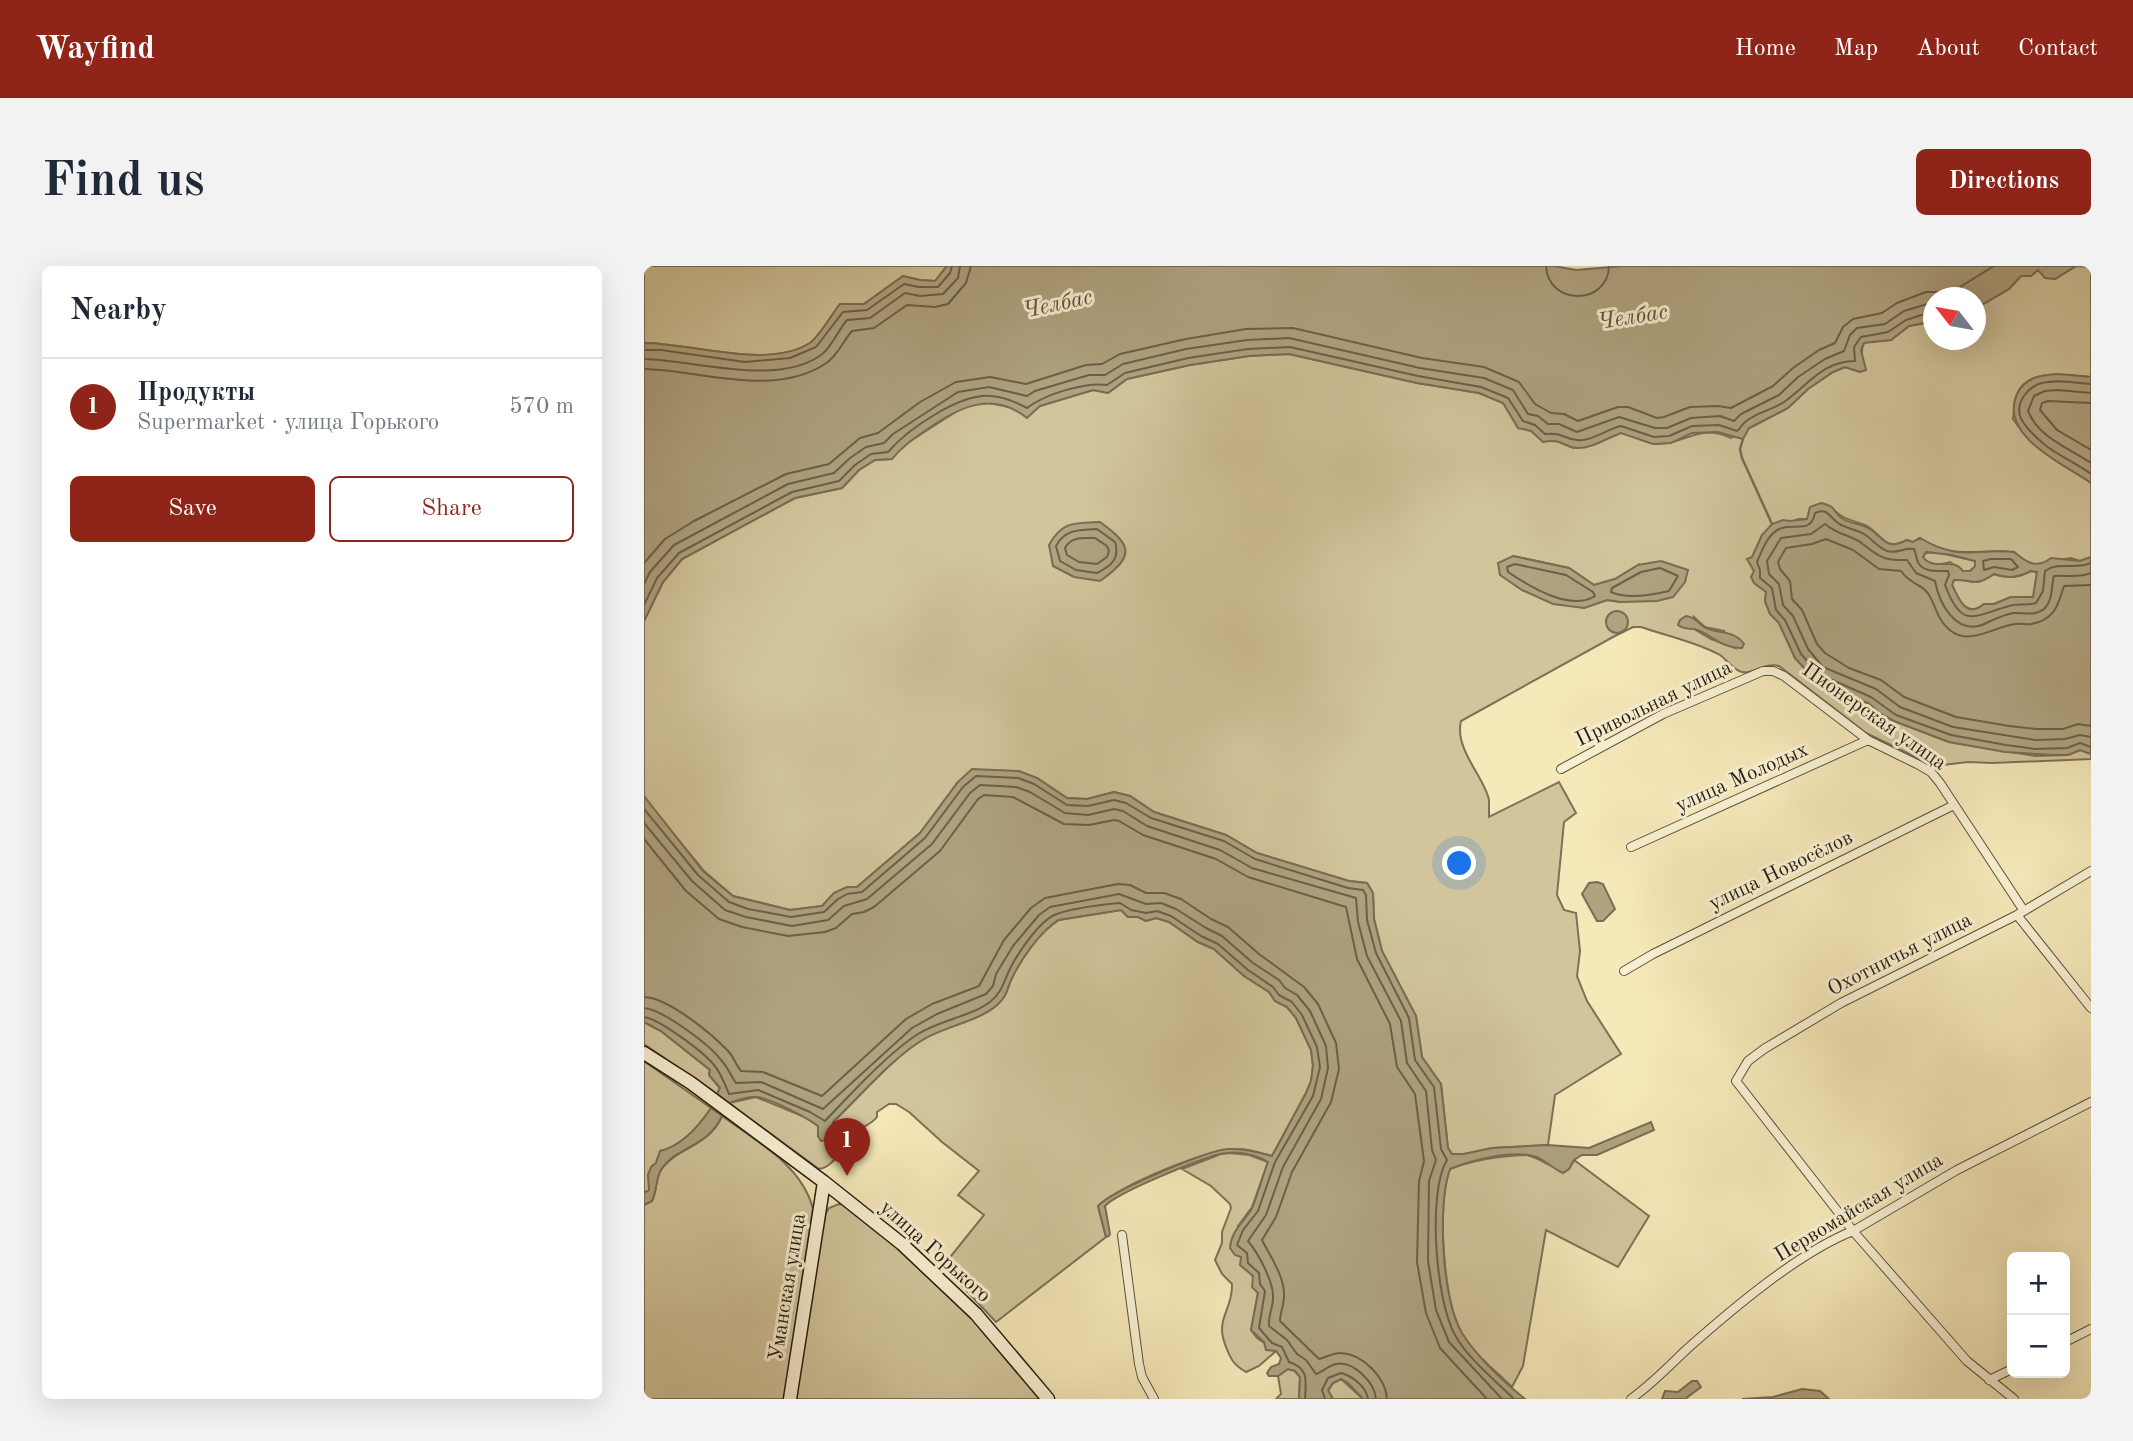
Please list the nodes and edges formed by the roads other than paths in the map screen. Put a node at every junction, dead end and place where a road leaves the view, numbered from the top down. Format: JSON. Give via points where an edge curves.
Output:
{"nodes":[{"id":1,"x":1763,"y":671,"type":"joint"},
{"id":2,"x":1868,"y":740,"type":"junction"},
{"id":3,"x":1561,"y":769,"type":"dead end"},
{"id":4,"x":1954,"y":805,"type":"junction"},
{"id":5,"x":1631,"y":847,"type":"dead end"},
{"id":6,"x":2091,"y":871,"type":"edge"},
{"id":7,"x":2020,"y":913,"type":"junction"},
{"id":8,"x":1624,"y":971,"type":"dead end"},
{"id":9,"x":2091,"y":1008,"type":"edge"},
{"id":10,"x":644,"y":1053,"type":"edge"},
{"id":11,"x":2091,"y":1102,"type":"edge"},
{"id":12,"x":824,"y":1182,"type":"junction"},
{"id":13,"x":1853,"y":1231,"type":"junction"},
{"id":14,"x":1122,"y":1235,"type":"dead end"},
{"id":15,"x":2091,"y":1329,"type":"edge"},
{"id":16,"x":2070,"y":1340,"type":"edge"},
{"id":17,"x":2007,"y":1371,"type":"edge"},
{"id":18,"x":1989,"y":1381,"type":"junction"},
{"id":19,"x":790,"y":1399,"type":"edge"},
{"id":20,"x":1048,"y":1399,"type":"edge"},
{"id":21,"x":1154,"y":1399,"type":"edge"},
{"id":22,"x":1631,"y":1399,"type":"edge"},
{"id":23,"x":2014,"y":1399,"type":"edge"}],
"edges":[{"from":1,"to":2,"type":"street","name":"Пионерская улица","via":[[1779,673]]},
{"from":1,"to":3,"type":"street","name":"Привольная улица","via":[[1663,714]]},
{"from":2,"to":4,"type":"street","name":"Пионерская улица","via":[[1931,772]]},
{"from":2,"to":5,"type":"street","name":"улица Молодых"},
{"from":4,"to":7,"type":"street","name":"Пионерская улица"},
{"from":4,"to":8,"type":"street","name":"улица Новосёлов"},
{"from":6,"to":7,"type":"street","name":"Охотничья улица"},
{"from":7,"to":9,"type":"street","name":"Пионерская улица"},
{"from":7,"to":13,"type":"street","name":"Охотничья улица","via":[[1841,1003],[1764,1048],[1748,1061],[1736,1081]]},
{"from":10,"to":12,"type":"main road","name":"улица Горького"},
{"from":11,"to":13,"type":"street","name":"Первомайская улица","via":[[1957,1170]]},
{"from":12,"to":19,"type":"main road","name":"Уманская улица"},
{"from":12,"to":20,"type":"main road","name":"улица Горького","via":[[961,1298]]},
{"from":13,"to":18,"type":"street","via":[[1967,1362]]},
{"from":13,"to":22,"type":"street","name":"Первомайская улица","via":[[1783,1272]]},
{"from":14,"to":21,"type":"street","via":[[1139,1364]]},
{"from":15,"to":16,"type":"street"},
{"from":17,"to":18,"type":"street"},
{"from":18,"to":23,"type":"street"}]}
